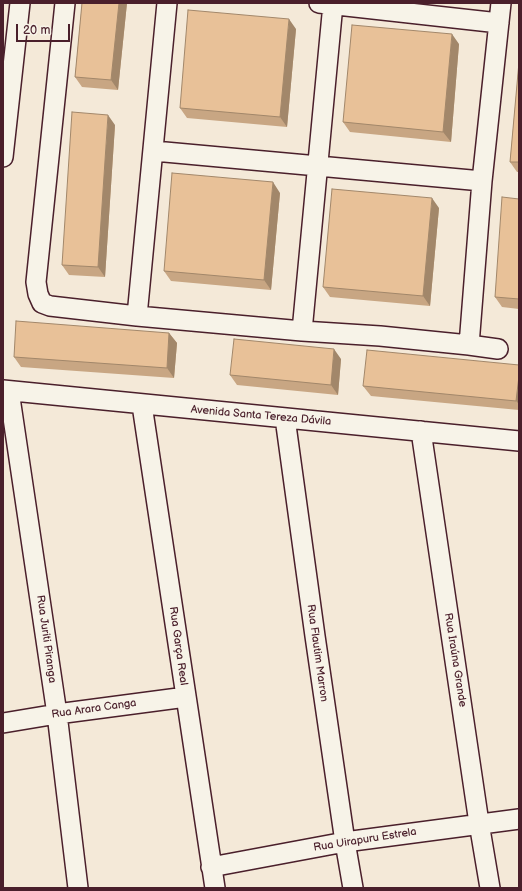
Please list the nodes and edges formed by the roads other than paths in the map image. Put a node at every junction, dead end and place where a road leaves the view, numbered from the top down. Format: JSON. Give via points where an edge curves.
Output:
{"nodes":[{"id":1,"x":20,"y":3,"type":"edge"},
{"id":2,"x":64,"y":3,"type":"edge"},
{"id":3,"x":167,"y":3,"type":"edge"},
{"id":4,"x":501,"y":3,"type":"edge"},
{"id":5,"x":326,"y":4,"type":"edge"},
{"id":6,"x":499,"y":23,"type":"junction"},
{"id":7,"x":154,"y":151,"type":"junction"},
{"id":8,"x":3,"y":157,"type":"edge"},
{"id":9,"x":317,"y":166,"type":"junction"},
{"id":10,"x":482,"y":181,"type":"junction"},
{"id":11,"x":137,"y":316,"type":"junction"},
{"id":12,"x":302,"y":330,"type":"junction"},
{"id":13,"x":468,"y":344,"type":"junction"},
{"id":14,"x":498,"y":349,"type":"dead end"},
{"id":15,"x":6,"y":391,"type":"edge"},
{"id":16,"x":142,"y":405,"type":"junction"},
{"id":17,"x":285,"y":418,"type":"junction"},
{"id":18,"x":421,"y":431,"type":"junction"},
{"id":19,"x":519,"y":441,"type":"edge"},
{"id":20,"x":186,"y":698,"type":"junction"},
{"id":21,"x":57,"y":714,"type":"junction"},
{"id":22,"x":3,"y":723,"type":"edge"},
{"id":23,"x":519,"y":819,"type":"edge"},
{"id":24,"x":479,"y":823,"type":"junction"},
{"id":25,"x":344,"y":842,"type":"junction"},
{"id":26,"x":211,"y":867,"type":"junction"},
{"id":27,"x":78,"y":888,"type":"edge"},
{"id":28,"x":215,"y":888,"type":"edge"},
{"id":29,"x":353,"y":888,"type":"edge"},
{"id":30,"x":490,"y":888,"type":"edge"}],
"edges":[{"from":1,"to":8,"type":"street"},
{"from":2,"to":11,"type":"street","via":[[36,282],[38,294],[42,302],[50,306]]},
{"from":3,"to":7,"type":"street"},
{"from":4,"to":6,"type":"street"},
{"from":5,"to":6,"type":"street"},
{"from":5,"to":9,"type":"street"},
{"from":6,"to":10,"type":"street"},
{"from":7,"to":9,"type":"street"},
{"from":7,"to":11,"type":"street"},
{"from":9,"to":10,"type":"street"},
{"from":9,"to":12,"type":"street"},
{"from":10,"to":13,"type":"street"},
{"from":11,"to":12,"type":"street"},
{"from":12,"to":13,"type":"street"},
{"from":13,"to":14,"type":"street"},
{"from":15,"to":16,"type":"street","name":"Avenida Santa Tereza Dávila"},
{"from":15,"to":21,"type":"street","name":"Rua Juriti Piranga"},
{"from":16,"to":17,"type":"street","name":"Avenida Santa Tereza Dávila"},
{"from":16,"to":20,"type":"street","name":"Rua Garça Real"},
{"from":17,"to":18,"type":"street","name":"Avenida Santa Tereza Dávila"},
{"from":17,"to":25,"type":"street","name":"Rua Flautim Marron"},
{"from":18,"to":19,"type":"street","name":"Avenida Santa Tereza Dávila"},
{"from":18,"to":24,"type":"street","name":"Rua Iraúna Grande"},
{"from":20,"to":21,"type":"street","name":"Rua Arara Canga"},
{"from":20,"to":26,"type":"street","name":"Rua Garça Real"},
{"from":21,"to":22,"type":"street","name":"Rua Arara Canga"},
{"from":21,"to":27,"type":"street","name":"Rua Juriti Piranga"},
{"from":23,"to":24,"type":"street","name":"Rua Uirapuru Estrela"},
{"from":24,"to":25,"type":"street","name":"Rua Uirapuru Estrela"},
{"from":24,"to":30,"type":"street","name":"Rua Iraúna Grande"},
{"from":25,"to":26,"type":"street","name":"Rua Uirapuru Estrela"},
{"from":25,"to":29,"type":"street","name":"Rua Flautim Marron"},
{"from":26,"to":28,"type":"street","name":"Rua Garça Real"}]}
